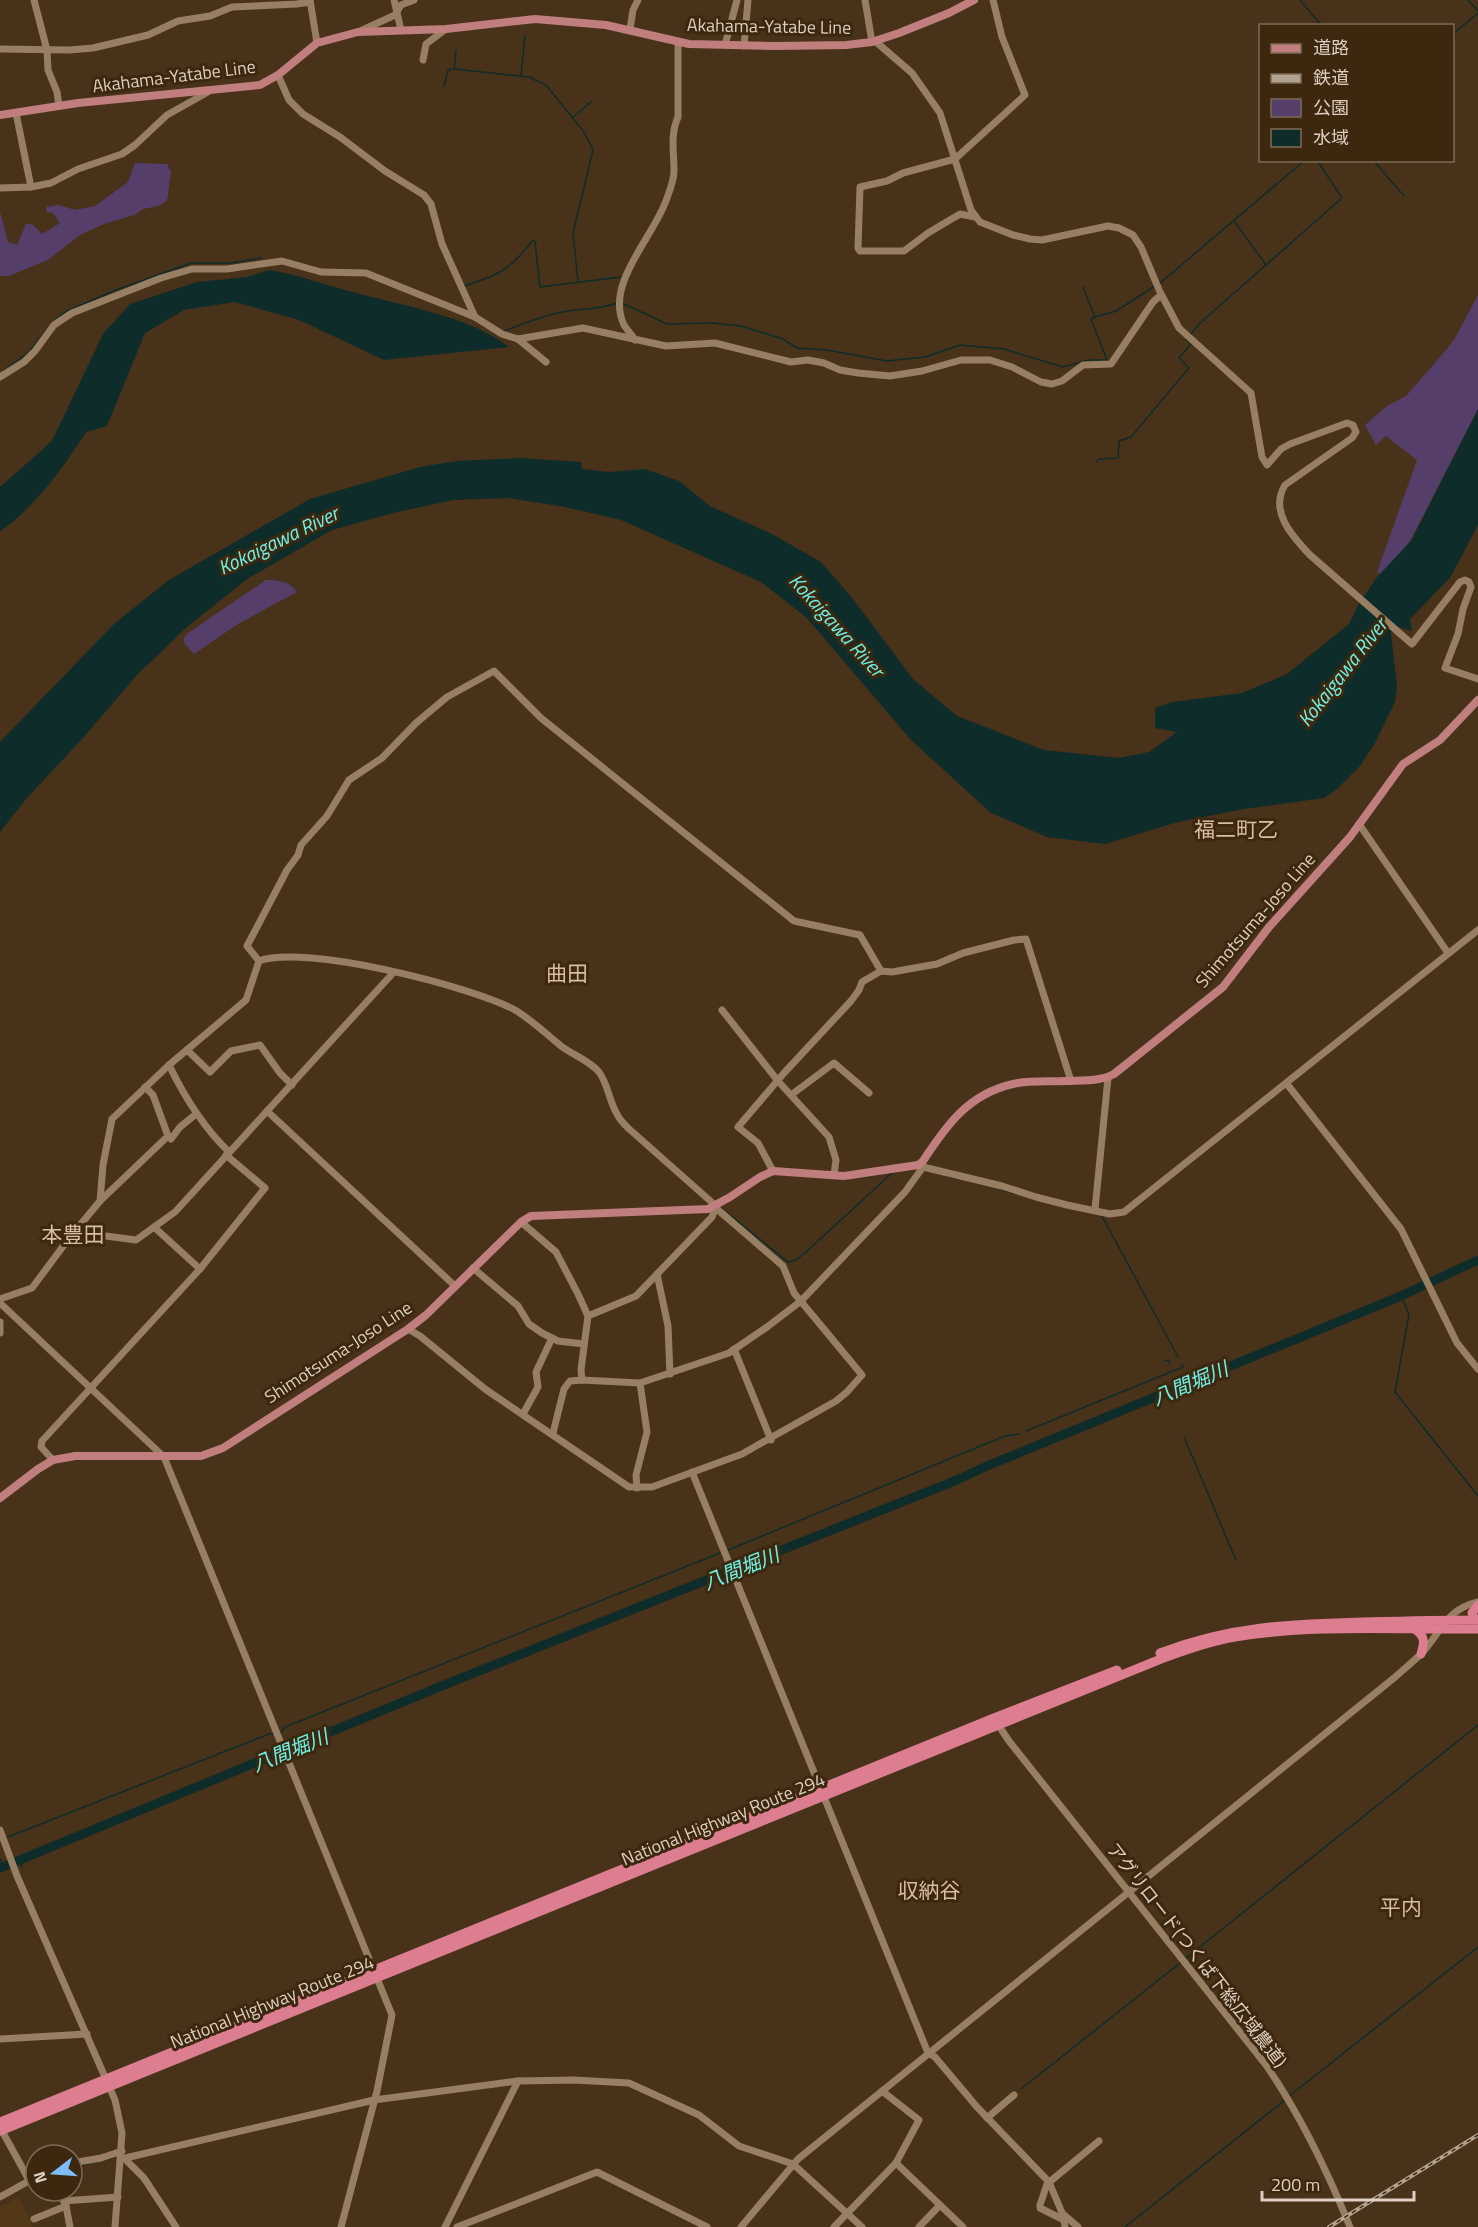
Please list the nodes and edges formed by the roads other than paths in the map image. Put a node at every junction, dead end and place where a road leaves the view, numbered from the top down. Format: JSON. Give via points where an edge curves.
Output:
{"nodes":[{"id":1,"x":34,"y":0,"type":"edge"},
{"id":2,"x":394,"y":0,"type":"edge"},
{"id":3,"x":414,"y":0,"type":"edge"},
{"id":4,"x":638,"y":0,"type":"edge"},
{"id":5,"x":737,"y":0,"type":"edge"},
{"id":6,"x":748,"y":0,"type":"edge"},
{"id":7,"x":865,"y":0,"type":"edge"},
{"id":8,"x":974,"y":0,"type":"edge"},
{"id":9,"x":993,"y":0,"type":"edge"},
{"id":10,"x":310,"y":1,"type":"edge"},
{"id":11,"x":398,"y":11,"type":"junction"},
{"id":12,"x":446,"y":29,"type":"junction"},
{"id":13,"x":630,"y":29,"type":"junction"},
{"id":14,"x":401,"y":30,"type":"junction"},
{"id":15,"x":358,"y":32,"type":"junction"},
{"id":16,"x":678,"y":42,"type":"junction"},
{"id":17,"x":873,"y":42,"type":"junction"},
{"id":18,"x":317,"y":43,"type":"junction"},
{"id":19,"x":725,"y":45,"type":"junction"},
{"id":20,"x":744,"y":46,"type":"junction"},
{"id":21,"x":0,"y":49,"type":"edge"},
{"id":22,"x":47,"y":50,"type":"junction"},
{"id":23,"x":423,"y":60,"type":"dead end"},
{"id":24,"x":278,"y":75,"type":"junction"},
{"id":25,"x":208,"y":92,"type":"junction"},
{"id":26,"x":59,"y":106,"type":"junction"},
{"id":27,"x":16,"y":113,"type":"junction"},
{"id":28,"x":0,"y":115,"type":"edge"},
{"id":29,"x":955,"y":159,"type":"junction"},
{"id":30,"x":31,"y":187,"type":"junction"},
{"id":31,"x":0,"y":188,"type":"edge"},
{"id":32,"x":975,"y":217,"type":"junction"},
{"id":33,"x":1161,"y":295,"type":"junction"},
{"id":34,"x":475,"y":317,"type":"junction"},
{"id":35,"x":518,"y":339,"type":"junction"},
{"id":36,"x":635,"y":340,"type":"junction"},
{"id":37,"x":546,"y":362,"type":"dead end"},
{"id":38,"x":0,"y":377,"type":"edge"},
{"id":39,"x":1478,"y":679,"type":"edge"},
{"id":40,"x":1478,"y":700,"type":"edge"},
{"id":41,"x":1359,"y":824,"type":"junction"},
{"id":42,"x":1478,"y":930,"type":"edge"},
{"id":43,"x":1448,"y":953,"type":"junction"},
{"id":44,"x":259,"y":961,"type":"junction"},
{"id":45,"x":881,"y":971,"type":"junction"},
{"id":46,"x":393,"y":973,"type":"junction"},
{"id":47,"x":722,"y":1010,"type":"dead end"},
{"id":48,"x":187,"y":1050,"type":"junction"},
{"id":49,"x":169,"y":1065,"type":"junction"},
{"id":50,"x":1108,"y":1078,"type":"junction"},
{"id":51,"x":778,"y":1081,"type":"junction"},
{"id":52,"x":1071,"y":1081,"type":"junction"},
{"id":53,"x":1287,"y":1084,"type":"junction"},
{"id":54,"x":292,"y":1085,"type":"junction"},
{"id":55,"x":145,"y":1087,"type":"junction"},
{"id":56,"x":869,"y":1094,"type":"dead end"},
{"id":57,"x":791,"y":1095,"type":"junction"},
{"id":58,"x":267,"y":1112,"type":"junction"},
{"id":59,"x":196,"y":1114,"type":"junction"},
{"id":60,"x":168,"y":1136,"type":"junction"},
{"id":61,"x":227,"y":1154,"type":"junction"},
{"id":62,"x":922,"y":1166,"type":"junction"},
{"id":63,"x":773,"y":1171,"type":"junction"},
{"id":64,"x":834,"y":1175,"type":"junction"},
{"id":65,"x":100,"y":1201,"type":"junction"},
{"id":66,"x":716,"y":1207,"type":"junction"},
{"id":67,"x":1095,"y":1209,"type":"junction"},
{"id":68,"x":521,"y":1222,"type":"junction"},
{"id":69,"x":81,"y":1224,"type":"junction"},
{"id":70,"x":154,"y":1227,"type":"junction"},
{"id":71,"x":473,"y":1268,"type":"junction"},
{"id":72,"x":200,"y":1269,"type":"junction"},
{"id":73,"x":657,"y":1274,"type":"junction"},
{"id":74,"x":454,"y":1286,"type":"junction"},
{"id":75,"x":0,"y":1301,"type":"edge"},
{"id":76,"x":801,"y":1301,"type":"junction"},
{"id":77,"x":588,"y":1316,"type":"junction"},
{"id":78,"x":0,"y":1322,"type":"edge"},
{"id":79,"x":408,"y":1329,"type":"junction"},
{"id":80,"x":0,"y":1333,"type":"edge"},
{"id":81,"x":552,"y":1338,"type":"junction"},
{"id":82,"x":584,"y":1344,"type":"junction"},
{"id":83,"x":734,"y":1349,"type":"junction"},
{"id":84,"x":1478,"y":1369,"type":"edge"},
{"id":85,"x":670,"y":1374,"type":"junction"},
{"id":86,"x":582,"y":1380,"type":"junction"},
{"id":87,"x":640,"y":1383,"type":"junction"},
{"id":88,"x":90,"y":1388,"type":"junction"},
{"id":89,"x":523,"y":1414,"type":"junction"},
{"id":90,"x":553,"y":1434,"type":"junction"},
{"id":91,"x":771,"y":1440,"type":"junction"},
{"id":92,"x":164,"y":1456,"type":"junction"},
{"id":93,"x":53,"y":1460,"type":"junction"},
{"id":94,"x":692,"y":1472,"type":"junction"},
{"id":95,"x":637,"y":1488,"type":"junction"},
{"id":96,"x":0,"y":1498,"type":"edge"},
{"id":97,"x":1478,"y":1604,"type":"edge"},
{"id":98,"x":1444,"y":1621,"type":"junction"},
{"id":99,"x":1477,"y":1623,"type":"edge"},
{"id":100,"x":1416,"y":1630,"type":"junction"},
{"id":101,"x":1439,"y":1630,"type":"junction"},
{"id":102,"x":1421,"y":1654,"type":"junction"},
{"id":103,"x":996,"y":1721,"type":"junction"},
{"id":104,"x":822,"y":1792,"type":"junction"},
{"id":105,"x":0,"y":1830,"type":"edge"},
{"id":106,"x":1129,"y":1891,"type":"junction"},
{"id":107,"x":376,"y":1973,"type":"junction"},
{"id":108,"x":87,"y":2034,"type":"junction"},
{"id":109,"x":0,"y":2039,"type":"edge"},
{"id":110,"x":928,"y":2053,"type":"junction"},
{"id":111,"x":518,"y":2081,"type":"junction"},
{"id":112,"x":108,"y":2083,"type":"junction"},
{"id":113,"x":882,"y":2091,"type":"junction"},
{"id":114,"x":1014,"y":2095,"type":"dead end"},
{"id":115,"x":374,"y":2100,"type":"junction"},
{"id":116,"x":987,"y":2118,"type":"junction"},
{"id":117,"x":1,"y":2128,"type":"edge"},
{"id":118,"x":1099,"y":2141,"type":"dead end"},
{"id":119,"x":123,"y":2156,"type":"junction"},
{"id":120,"x":84,"y":2161,"type":"edge"},
{"id":121,"x":896,"y":2163,"type":"junction"},
{"id":122,"x":793,"y":2164,"type":"junction"},
{"id":123,"x":24,"y":2166,"type":"edge"},
{"id":124,"x":1049,"y":2182,"type":"junction"},
{"id":125,"x":24,"y":2184,"type":"edge"},
{"id":126,"x":0,"y":2197,"type":"edge"},
{"id":127,"x":118,"y":2197,"type":"junction"},
{"id":128,"x":84,"y":2201,"type":"edge"},
{"id":129,"x":65,"y":2203,"type":"joint"},
{"id":130,"x":940,"y":2205,"type":"junction"},
{"id":131,"x":847,"y":2213,"type":"junction"},
{"id":132,"x":34,"y":2219,"type":"dead end"},
{"id":133,"x":1064,"y":2221,"type":"edge"},
{"id":134,"x":70,"y":2227,"type":"edge"},
{"id":135,"x":115,"y":2227,"type":"edge"},
{"id":136,"x":176,"y":2227,"type":"edge"},
{"id":137,"x":341,"y":2227,"type":"edge"},
{"id":138,"x":445,"y":2227,"type":"edge"},
{"id":139,"x":457,"y":2227,"type":"edge"},
{"id":140,"x":707,"y":2227,"type":"edge"},
{"id":141,"x":741,"y":2227,"type":"edge"},
{"id":142,"x":834,"y":2227,"type":"edge"},
{"id":143,"x":862,"y":2227,"type":"edge"},
{"id":144,"x":919,"y":2227,"type":"edge"},
{"id":145,"x":963,"y":2227,"type":"edge"},
{"id":146,"x":1078,"y":2227,"type":"edge"},
{"id":147,"x":1350,"y":2227,"type":"edge"}],
"edges":[{"from":1,"to":22,"type":"street"},
{"from":2,"to":11,"type":"street"},
{"from":3,"to":11,"type":"street","via":[[400,5]]},
{"from":4,"to":13,"type":"street"},
{"from":5,"to":19,"type":"street"},
{"from":6,"to":20,"type":"street"},
{"from":7,"to":17,"type":"street"},
{"from":8,"to":17,"type":"main road","name":"Akahama-Yatabe Line"},
{"from":9,"to":29,"type":"street","via":[[1002,37],[1025,95]]},
{"from":10,"to":18,"type":"street"},
{"from":10,"to":22,"type":"street","via":[[232,7],[210,16],[178,21],[148,35],[93,48]]},
{"from":11,"to":14,"type":"street"},
{"from":11,"to":15,"type":"street"},
{"from":12,"to":13,"type":"main road","name":"Akahama-Yatabe Line","via":[[535,19]]},
{"from":12,"to":14,"type":"main road","name":"Akahama-Yatabe Line"},
{"from":12,"to":23,"type":"street","via":[[426,44]]},
{"from":13,"to":16,"type":"main road","name":"Akahama-Yatabe Line"},
{"from":14,"to":15,"type":"main road","name":"Akahama-Yatabe Line"},
{"from":15,"to":18,"type":"main road","name":"Akahama-Yatabe Line"},
{"from":16,"to":19,"type":"main road","name":"Akahama-Yatabe Line"},
{"from":16,"to":36,"type":"street","via":[[674,174],[667,200],[625,277],[621,297],[624,326]]},
{"from":17,"to":20,"type":"main road","name":"Akahama-Yatabe Line"},
{"from":17,"to":29,"type":"street","via":[[912,73],[931,99],[940,112]]},
{"from":18,"to":24,"type":"main road","name":"Akahama-Yatabe Line"},
{"from":19,"to":20,"type":"main road","name":"Akahama-Yatabe Line"},
{"from":21,"to":22,"type":"street"},
{"from":22,"to":26,"type":"street","via":[[48,70]]},
{"from":24,"to":25,"type":"main road","name":"Akahama-Yatabe Line","via":[[260,85]]},
{"from":24,"to":34,"type":"street","via":[[289,100],[303,114],[424,195],[431,204],[441,244]]},
{"from":25,"to":26,"type":"main road","name":"Akahama-Yatabe Line"},
{"from":25,"to":30,"type":"street","via":[[168,115],[122,154],[51,183]]},
{"from":26,"to":27,"type":"main road","name":"Akahama-Yatabe Line"},
{"from":27,"to":28,"type":"main road","name":"Akahama-Yatabe Line"},
{"from":27,"to":30,"type":"street"},
{"from":29,"to":32,"type":"street"},
{"from":29,"to":32,"type":"street","via":[[860,187],[858,248],[904,251],[960,214]]},
{"from":30,"to":31,"type":"street"},
{"from":32,"to":33,"type":"street","via":[[1013,236],[1042,240],[1108,226],[1119,228],[1133,235],[1141,247]]},
{"from":33,"to":36,"type":"street","via":[[1111,364],[1083,365],[1052,384],[990,360],[961,360],[890,376],[858,374],[808,360],[791,362],[715,344],[666,346]]},
{"from":33,"to":39,"type":"street","via":[[1179,328],[1251,393],[1262,457],[1267,465],[1290,444],[1347,423],[1355,427],[1352,438],[1285,484],[1279,501],[1283,521],[1296,541],[1412,644],[1460,582],[1469,582],[1458,634],[1445,668]]},
{"from":34,"to":35,"type":"street"},
{"from":34,"to":38,"type":"street","via":[[366,273],[321,272],[282,261],[227,269],[192,269],[72,313],[54,326],[24,362]]},
{"from":35,"to":36,"type":"street","via":[[583,328]]},
{"from":35,"to":37,"type":"street"},
{"from":40,"to":41,"type":"main road","name":"Shimotsuma-Joso Line","via":[[1440,740],[1403,764]]},
{"from":41,"to":43,"type":"street"},
{"from":41,"to":50,"type":"main road","name":"Shimotsuma-Joso Line","via":[[1269,927],[1223,987]]},
{"from":42,"to":43,"type":"street"},
{"from":43,"to":53,"type":"street"},
{"from":44,"to":45,"type":"street","via":[[247,946],[301,845],[322,822],[349,780],[382,758],[447,697],[494,671],[541,718],[794,921],[860,935]]},
{"from":44,"to":46,"type":"street","via":[[269,957],[316,958]]},
{"from":44,"to":48,"type":"street","via":[[246,1000]]},
{"from":45,"to":51,"type":"street","via":[[862,982],[851,1001]]},
{"from":45,"to":52,"type":"street","via":[[937,964],[963,953],[1026,939]]},
{"from":46,"to":54,"type":"street"},
{"from":46,"to":66,"type":"street","via":[[487,998],[539,1026],[598,1071],[617,1115],[628,1128]]},
{"from":47,"to":51,"type":"street"},
{"from":48,"to":49,"type":"street"},
{"from":48,"to":54,"type":"street","via":[[210,1072],[231,1051],[260,1045]]},
{"from":49,"to":55,"type":"street"},
{"from":49,"to":59,"type":"street"},
{"from":50,"to":52,"type":"main road"},
{"from":50,"to":67,"type":"street"},
{"from":51,"to":57,"type":"street"},
{"from":51,"to":63,"type":"street","via":[[738,1127],[758,1143]]},
{"from":52,"to":62,"type":"main road","via":[[1012,1084],[971,1103],[952,1119]]},
{"from":53,"to":67,"type":"street","via":[[1124,1212],[1110,1214]]},
{"from":53,"to":84,"type":"street","via":[[1401,1229],[1457,1343]]},
{"from":54,"to":58,"type":"street"},
{"from":55,"to":60,"type":"street","via":[[153,1095]]},
{"from":55,"to":65,"type":"street","via":[[112,1119]]},
{"from":56,"to":57,"type":"street","via":[[834,1063]]},
{"from":57,"to":64,"type":"street","via":[[829,1137],[836,1160]]},
{"from":58,"to":61,"type":"street"},
{"from":58,"to":74,"type":"street"},
{"from":59,"to":60,"type":"street","via":[[171,1139]]},
{"from":59,"to":61,"type":"street"},
{"from":60,"to":65,"type":"street"},
{"from":61,"to":70,"type":"street","via":[[175,1212]]},
{"from":61,"to":72,"type":"street","via":[[265,1188]]},
{"from":62,"to":64,"type":"main road"},
{"from":62,"to":67,"type":"street"},
{"from":62,"to":76,"type":"street","via":[[905,1192]]},
{"from":63,"to":64,"type":"main road"},
{"from":63,"to":66,"type":"main road","name":"Shimotsuma-Joso Line"},
{"from":65,"to":69,"type":"street"},
{"from":66,"to":68,"type":"main road","name":"Shimotsuma-Joso Line","via":[[544,1214]]},
{"from":66,"to":73,"type":"street","via":[[712,1217]]},
{"from":66,"to":76,"type":"street","via":[[783,1266]]},
{"from":68,"to":71,"type":"main road","name":"Shimotsuma-Joso Line"},
{"from":68,"to":77,"type":"street","via":[[556,1252]]},
{"from":69,"to":70,"type":"street","via":[[98,1235],[136,1240]]},
{"from":69,"to":75,"type":"street","via":[[32,1288]]},
{"from":70,"to":72,"type":"street"},
{"from":71,"to":74,"type":"main road","name":"Shimotsuma-Joso Line"},
{"from":71,"to":81,"type":"street","via":[[518,1306],[529,1324]]},
{"from":72,"to":88,"type":"street"},
{"from":73,"to":77,"type":"street","via":[[636,1296]]},
{"from":73,"to":85,"type":"street","via":[[668,1326]]},
{"from":74,"to":79,"type":"main road","name":"Shimotsuma-Joso Line"},
{"from":75,"to":88,"type":"street"},
{"from":76,"to":83,"type":"street"},
{"from":76,"to":91,"type":"street","via":[[862,1375],[836,1401]]},
{"from":77,"to":82,"type":"street"},
{"from":78,"to":80,"type":"street"},
{"from":79,"to":89,"type":"street","via":[[484,1389]]},
{"from":79,"to":92,"type":"main road","name":"Shimotsuma-Joso Line","via":[[223,1448],[201,1456]]},
{"from":81,"to":82,"type":"street"},
{"from":81,"to":89,"type":"street","via":[[536,1372],[538,1387]]},
{"from":82,"to":86,"type":"street"},
{"from":83,"to":85,"type":"street"},
{"from":83,"to":91,"type":"street"},
{"from":85,"to":87,"type":"street"},
{"from":86,"to":87,"type":"street"},
{"from":86,"to":90,"type":"street","via":[[570,1381],[564,1389]]},
{"from":87,"to":95,"type":"street","via":[[646,1432],[636,1475]]},
{"from":88,"to":92,"type":"street"},
{"from":88,"to":93,"type":"street","via":[[42,1441],[41,1447]]},
{"from":89,"to":90,"type":"street"},
{"from":90,"to":95,"type":"street","via":[[629,1487]]},
{"from":91,"to":94,"type":"street"},
{"from":92,"to":93,"type":"main road","name":"Shimotsuma-Joso Line","via":[[75,1456]]},
{"from":92,"to":107,"type":"street"},
{"from":93,"to":96,"type":"main road","name":"Shimotsuma-Joso Line"},
{"from":94,"to":95,"type":"street","via":[[652,1487]]},
{"from":94,"to":104,"type":"street"},
{"from":97,"to":98,"type":"street","via":[[1458,1608]]},
{"from":97,"to":99,"type":"highway","via":[[1472,1613]]},
{"from":98,"to":99,"type":"highway","name":"National Highway Route 294"},
{"from":98,"to":101,"type":"street"},
{"from":98,"to":103,"type":"highway","name":"National Highway Route 294","via":[[1292,1623],[1233,1630],[1189,1641]]},
{"from":99,"to":101,"type":"highway","name":"National Highway Route 294"},
{"from":100,"to":101,"type":"highway","name":"National Highway Route 294"},
{"from":100,"to":102,"type":"highway","via":[[1423,1637]]},
{"from":100,"to":103,"type":"highway","name":"National Highway Route 294","via":[[1315,1630],[1235,1637],[1161,1659]]},
{"from":101,"to":102,"type":"street"},
{"from":102,"to":106,"type":"street"},
{"from":103,"to":104,"type":"highway","name":"National Highway Route 294"},
{"from":103,"to":106,"type":"street","name":"アグリロード(つくば下総広域農道)"},
{"from":104,"to":107,"type":"highway","name":"National Highway Route 294"},
{"from":104,"to":110,"type":"street"},
{"from":105,"to":108,"type":"street"},
{"from":106,"to":110,"type":"street"},
{"from":106,"to":147,"type":"street","name":"アグリロード(つくば下総広域農道)","via":[[1254,2047],[1283,2091],[1327,2170]]},
{"from":107,"to":112,"type":"highway","name":"National Highway Route 294"},
{"from":107,"to":115,"type":"street","via":[[392,2014]]},
{"from":108,"to":109,"type":"street"},
{"from":108,"to":112,"type":"street"},
{"from":110,"to":113,"type":"street"},
{"from":110,"to":116,"type":"street"},
{"from":111,"to":115,"type":"street"},
{"from":111,"to":122,"type":"street","via":[[629,2082],[699,2115],[739,2146]]},
{"from":111,"to":138,"type":"street"},
{"from":112,"to":117,"type":"highway","name":"National Highway Route 294"},
{"from":112,"to":119,"type":"street","via":[[120,2119]]},
{"from":113,"to":121,"type":"street","via":[[919,2120]]},
{"from":113,"to":122,"type":"street"},
{"from":114,"to":116,"type":"street"},
{"from":115,"to":119,"type":"street"},
{"from":115,"to":137,"type":"street"},
{"from":116,"to":124,"type":"street"},
{"from":117,"to":123,"type":"street"},
{"from":118,"to":124,"type":"street"},
{"from":119,"to":120,"type":"street"},
{"from":119,"to":127,"type":"street"},
{"from":119,"to":136,"type":"street","via":[[144,2178]]},
{"from":121,"to":130,"type":"street"},
{"from":121,"to":131,"type":"street"},
{"from":122,"to":131,"type":"street"},
{"from":122,"to":141,"type":"street"},
{"from":124,"to":133,"type":"street"},
{"from":124,"to":133,"type":"street","via":[[1041,2208]]},
{"from":125,"to":126,"type":"street"},
{"from":127,"to":128,"type":"street"},
{"from":127,"to":135,"type":"street"},
{"from":129,"to":132,"type":"street"},
{"from":129,"to":134,"type":"street"},
{"from":130,"to":144,"type":"street"},
{"from":130,"to":145,"type":"street"},
{"from":131,"to":142,"type":"street"},
{"from":131,"to":143,"type":"street"},
{"from":133,"to":146,"type":"street"},
{"from":139,"to":140,"type":"street","via":[[597,2172]]}]}
